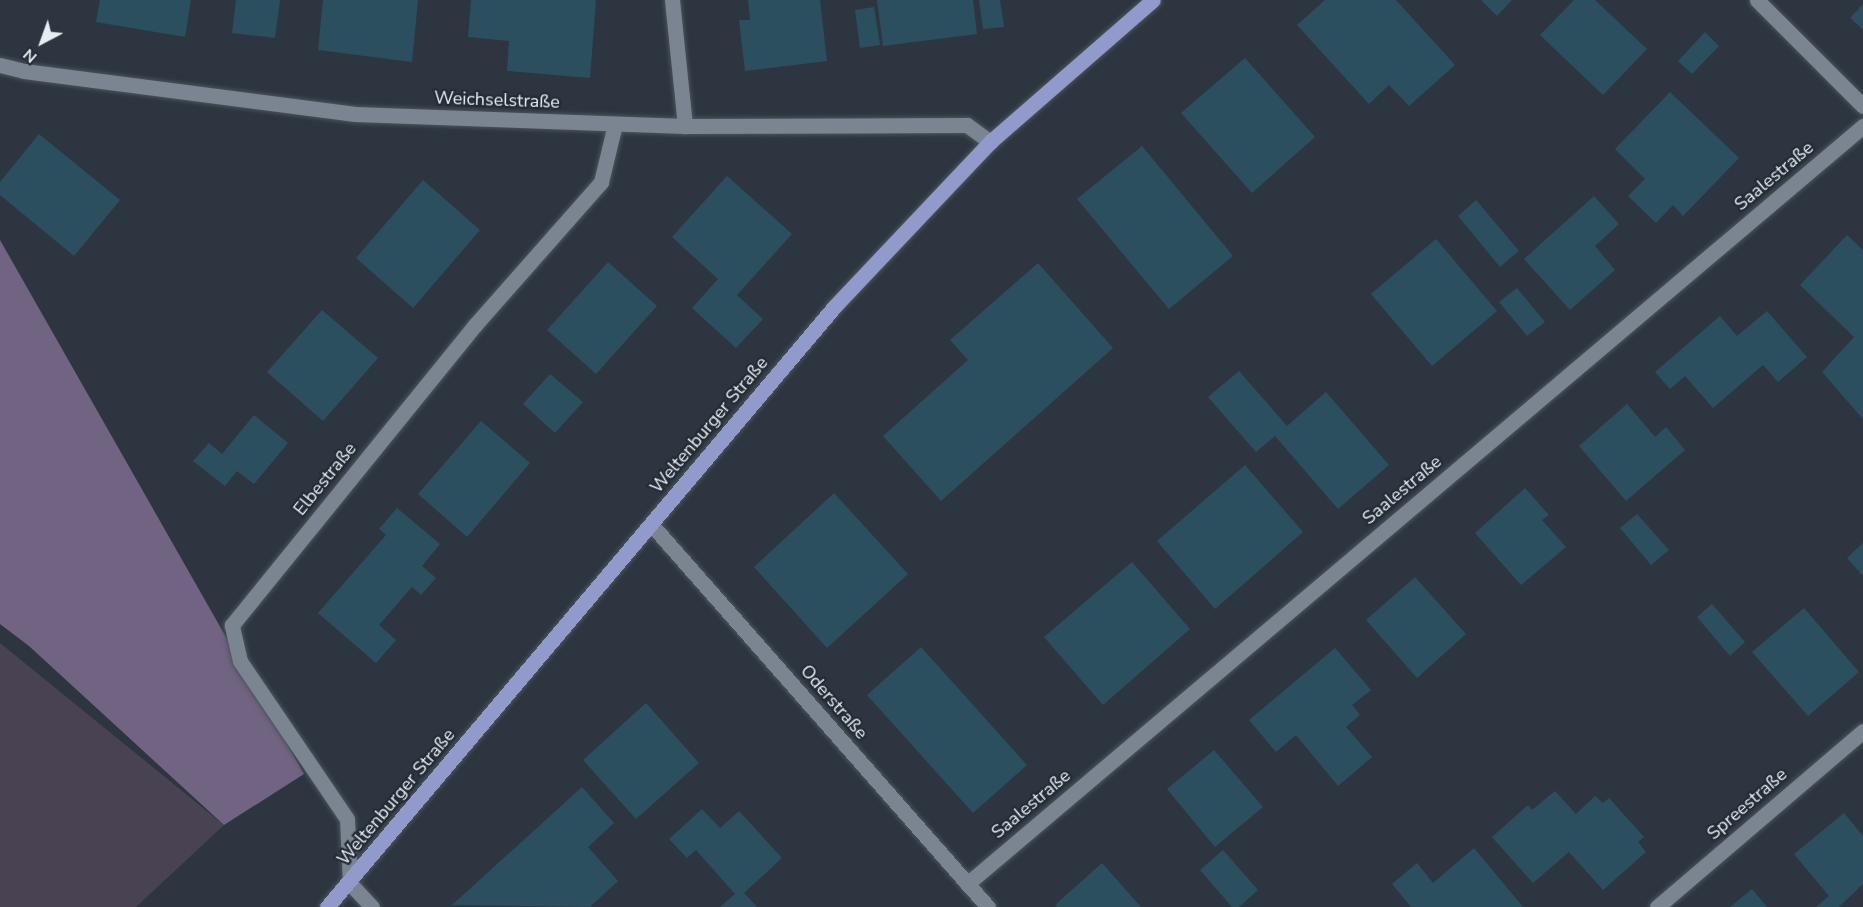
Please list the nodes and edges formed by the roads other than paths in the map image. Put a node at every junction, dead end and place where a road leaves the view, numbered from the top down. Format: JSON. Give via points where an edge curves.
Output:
{"nodes":[{"id":1,"x":672,"y":0,"type":"edge"},
{"id":2,"x":1153,"y":0,"type":"edge"},
{"id":3,"x":1758,"y":0,"type":"edge"},
{"id":4,"x":0,"y":65,"type":"edge"},
{"id":5,"x":1863,"y":106,"type":"edge"},
{"id":6,"x":615,"y":124,"type":"junction"},
{"id":7,"x":685,"y":126,"type":"junction"},
{"id":8,"x":1863,"y":126,"type":"edge"},
{"id":9,"x":990,"y":142,"type":"junction"},
{"id":10,"x":651,"y":524,"type":"junction"},
{"id":11,"x":1863,"y":731,"type":"edge"},
{"id":12,"x":350,"y":883,"type":"junction"},
{"id":13,"x":967,"y":884,"type":"junction"},
{"id":14,"x":327,"y":907,"type":"edge"},
{"id":15,"x":372,"y":907,"type":"edge"},
{"id":16,"x":988,"y":907,"type":"edge"},
{"id":17,"x":1657,"y":907,"type":"edge"}],
"edges":[{"from":1,"to":7,"type":"street"},
{"from":2,"to":9,"type":"main road","name":"Weltenburger Straße"},
{"from":3,"to":5,"type":"street"},
{"from":4,"to":6,"type":"street","name":"Weichselstraße","via":[[355,114]]},
{"from":6,"to":7,"type":"street","name":"Weichselstraße"},
{"from":6,"to":12,"type":"street","name":"Elbestraße","via":[[601,182],[475,325],[232,625],[240,661],[347,819]]},
{"from":7,"to":9,"type":"street","name":"Weichselstraße","via":[[967,125]]},
{"from":8,"to":13,"type":"street","name":"Saalestraße"},
{"from":9,"to":10,"type":"main road","name":"Weltenburger Straße","via":[[834,307]]},
{"from":10,"to":12,"type":"main road","name":"Weltenburger Straße"},
{"from":10,"to":13,"type":"street","name":"Oderstraße"},
{"from":11,"to":17,"type":"street","name":"Spreestraße"},
{"from":12,"to":14,"type":"main road","name":"Weltenburger Straße"},
{"from":12,"to":15,"type":"street"},
{"from":13,"to":16,"type":"street","name":"Oderstraße"}]}
